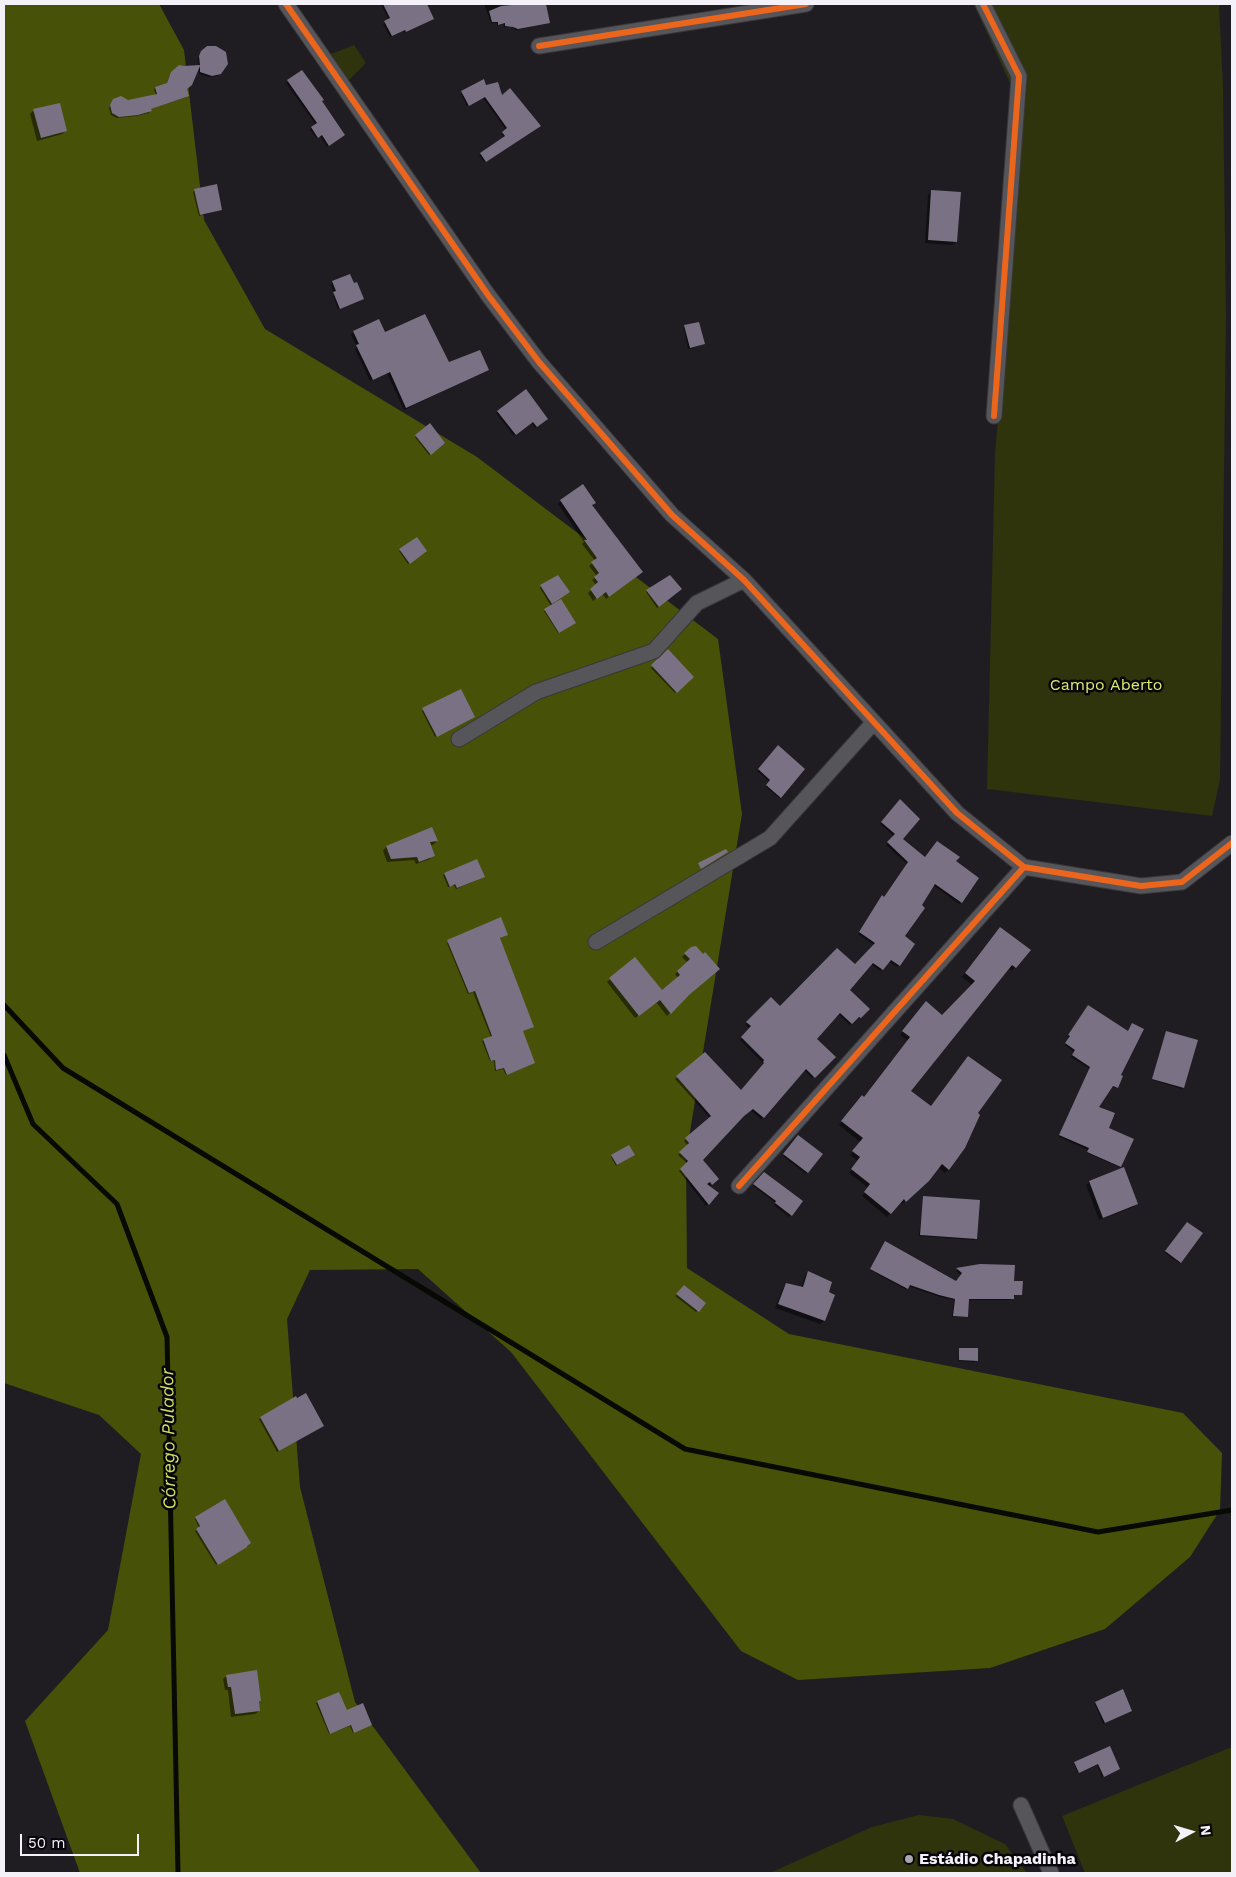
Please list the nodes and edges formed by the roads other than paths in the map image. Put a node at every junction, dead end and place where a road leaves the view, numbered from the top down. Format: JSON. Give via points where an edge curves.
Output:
{"nodes":[{"id":1,"x":286,"y":4,"type":"edge"},
{"id":2,"x":806,"y":4,"type":"edge"},
{"id":3,"x":983,"y":4,"type":"edge"},
{"id":4,"x":539,"y":46,"type":"dead end"},
{"id":5,"x":994,"y":416,"type":"dead end"},
{"id":6,"x":744,"y":580,"type":"junction"},
{"id":7,"x":874,"y":722,"type":"junction"},
{"id":8,"x":459,"y":739,"type":"dead end"},
{"id":9,"x":1232,"y":843,"type":"edge"},
{"id":10,"x":1024,"y":867,"type":"junction"},
{"id":11,"x":596,"y":942,"type":"dead end"},
{"id":12,"x":739,"y":1186,"type":"dead end"},
{"id":13,"x":1021,"y":1805,"type":"dead end"},
{"id":14,"x":1051,"y":1873,"type":"edge"}],
"edges":[{"from":1,"to":6,"type":"street","via":[[534,355],[672,515]]},
{"from":2,"to":4,"type":"street"},
{"from":3,"to":5,"type":"street","via":[[1019,76]]},
{"from":6,"to":7,"type":"street"},
{"from":6,"to":8,"type":"street","via":[[697,603],[654,651],[536,692]]},
{"from":7,"to":10,"type":"street","via":[[957,814]]},
{"from":7,"to":11,"type":"street","via":[[770,838]]},
{"from":9,"to":10,"type":"street","via":[[1182,882],[1141,886]]},
{"from":10,"to":12,"type":"street"},
{"from":13,"to":14,"type":"street"}]}
